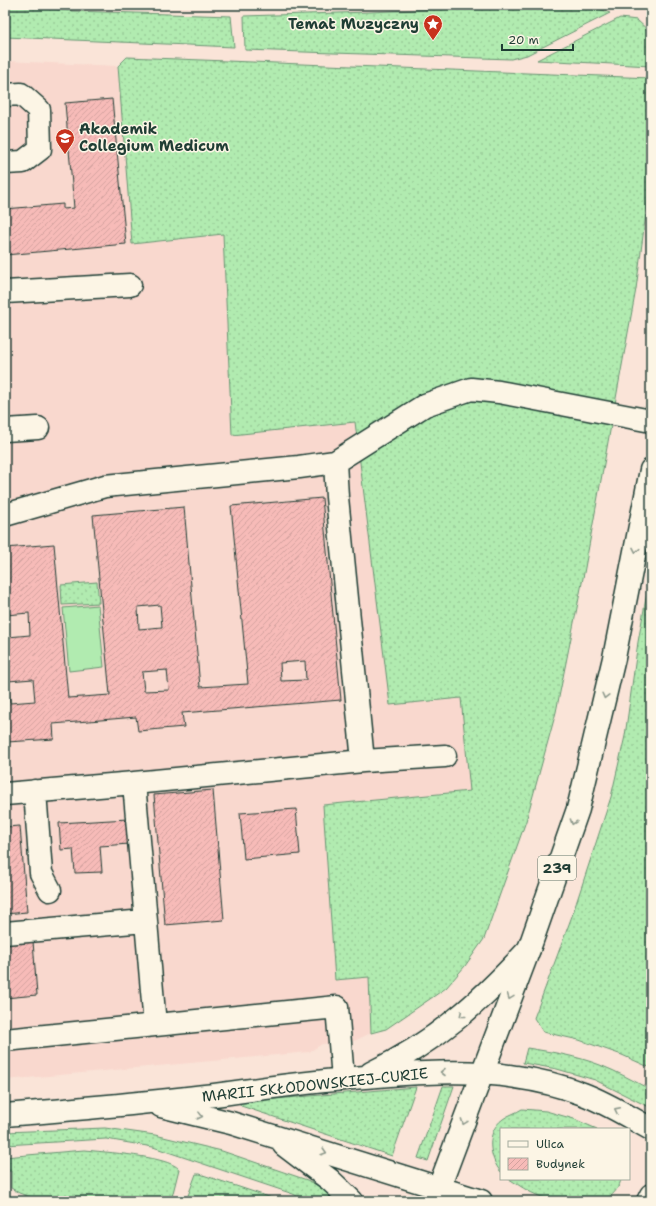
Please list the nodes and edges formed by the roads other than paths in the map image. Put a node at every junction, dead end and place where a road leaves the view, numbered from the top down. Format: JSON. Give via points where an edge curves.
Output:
{"nodes":[{"id":1,"x":5,"y":95,"type":"edge"},
{"id":2,"x":5,"y":163,"type":"edge"},
{"id":3,"x":130,"y":285,"type":"dead end"},
{"id":4,"x":5,"y":292,"type":"edge"},
{"id":5,"x":651,"y":421,"type":"edge"},
{"id":6,"x":38,"y":428,"type":"dead end"},
{"id":7,"x":5,"y":430,"type":"edge"},
{"id":8,"x":335,"y":462,"type":"junction"},
{"id":9,"x":651,"y":470,"type":"edge"},
{"id":10,"x":5,"y":515,"type":"edge"},
{"id":11,"x":446,"y":756,"type":"dead end"},
{"id":12,"x":363,"y":761,"type":"junction"},
{"id":13,"x":134,"y":784,"type":"junction"},
{"id":14,"x":35,"y":791,"type":"junction"},
{"id":15,"x":5,"y":794,"type":"edge"},
{"id":16,"x":50,"y":890,"type":"dead end"},
{"id":17,"x":145,"y":922,"type":"junction"},
{"id":18,"x":5,"y":933,"type":"edge"},
{"id":19,"x":529,"y":948,"type":"junction"},
{"id":20,"x":155,"y":1025,"type":"junction"},
{"id":21,"x":5,"y":1040,"type":"edge"},
{"id":22,"x":482,"y":1072,"type":"junction"},
{"id":23,"x":353,"y":1078,"type":"junction"},
{"id":24,"x":148,"y":1103,"type":"junction"},
{"id":25,"x":5,"y":1115,"type":"edge"},
{"id":26,"x":651,"y":1129,"type":"edge"},
{"id":27,"x":274,"y":1136,"type":"junction"},
{"id":28,"x":437,"y":1194,"type":"edge"},
{"id":29,"x":651,"y":1195,"type":"edge"},
{"id":30,"x":352,"y":1201,"type":"edge"},
{"id":31,"x":481,"y":1201,"type":"edge"},
{"id":32,"x":648,"y":1201,"type":"edge"}],
"edges":[{"from":1,"to":2,"type":"street","via":[[20,94],[39,110],[40,148],[23,162]]},
{"from":3,"to":4,"type":"street"},
{"from":5,"to":8,"type":"street","via":[[471,389],[425,405]]},
{"from":6,"to":7,"type":"street"},
{"from":8,"to":10,"type":"street","via":[[105,486]]},
{"from":8,"to":12,"type":"street"},
{"from":9,"to":19,"type":"street","number":"239","one_way":true,"via":[[614,658],[578,809]]},
{"from":11,"to":12,"type":"street"},
{"from":12,"to":13,"type":"street"},
{"from":13,"to":14,"type":"street"},
{"from":13,"to":17,"type":"street"},
{"from":14,"to":15,"type":"street"},
{"from":14,"to":16,"type":"street","via":[[41,873]]},
{"from":17,"to":18,"type":"street"},
{"from":17,"to":20,"type":"street"},
{"from":19,"to":22,"type":"street","number":"239","one_way":true},
{"from":19,"to":23,"type":"street","one_way":true,"via":[[487,993],[449,1026],[391,1063]]},
{"from":20,"to":21,"type":"street"},
{"from":20,"to":23,"type":"street","via":[[337,1007]]},
{"from":22,"to":23,"type":"street","name":"MARII SKŁODOWSKIEJ-CURIE","one_way":true,"via":[[437,1072]]},
{"from":26,"to":22,"type":"street","name":"MARII SKŁODOWSKIEJ-CURIE","one_way":true,"via":[[584,1095],[524,1078]]},
{"from":22,"to":28,"type":"street","number":"239","one_way":true},
{"from":23,"to":24,"type":"street","name":"MARII SKŁODOWSKIEJ-CURIE"},
{"from":24,"to":25,"type":"street","name":"MARII SKŁODOWSKIEJ-CURIE"},
{"from":24,"to":27,"type":"street","name":"MARII SKŁODOWSKIEJ-CURIE","one_way":true},
{"from":27,"to":28,"type":"street","name":"MARII SKŁODOWSKIEJ-CURIE","one_way":true},
{"from":27,"to":30,"type":"street","via":[[330,1180]]},
{"from":28,"to":31,"type":"street","name":"MARII SKŁODOWSKIEJ-CURIE"},
{"from":29,"to":32,"type":"street"}]}
